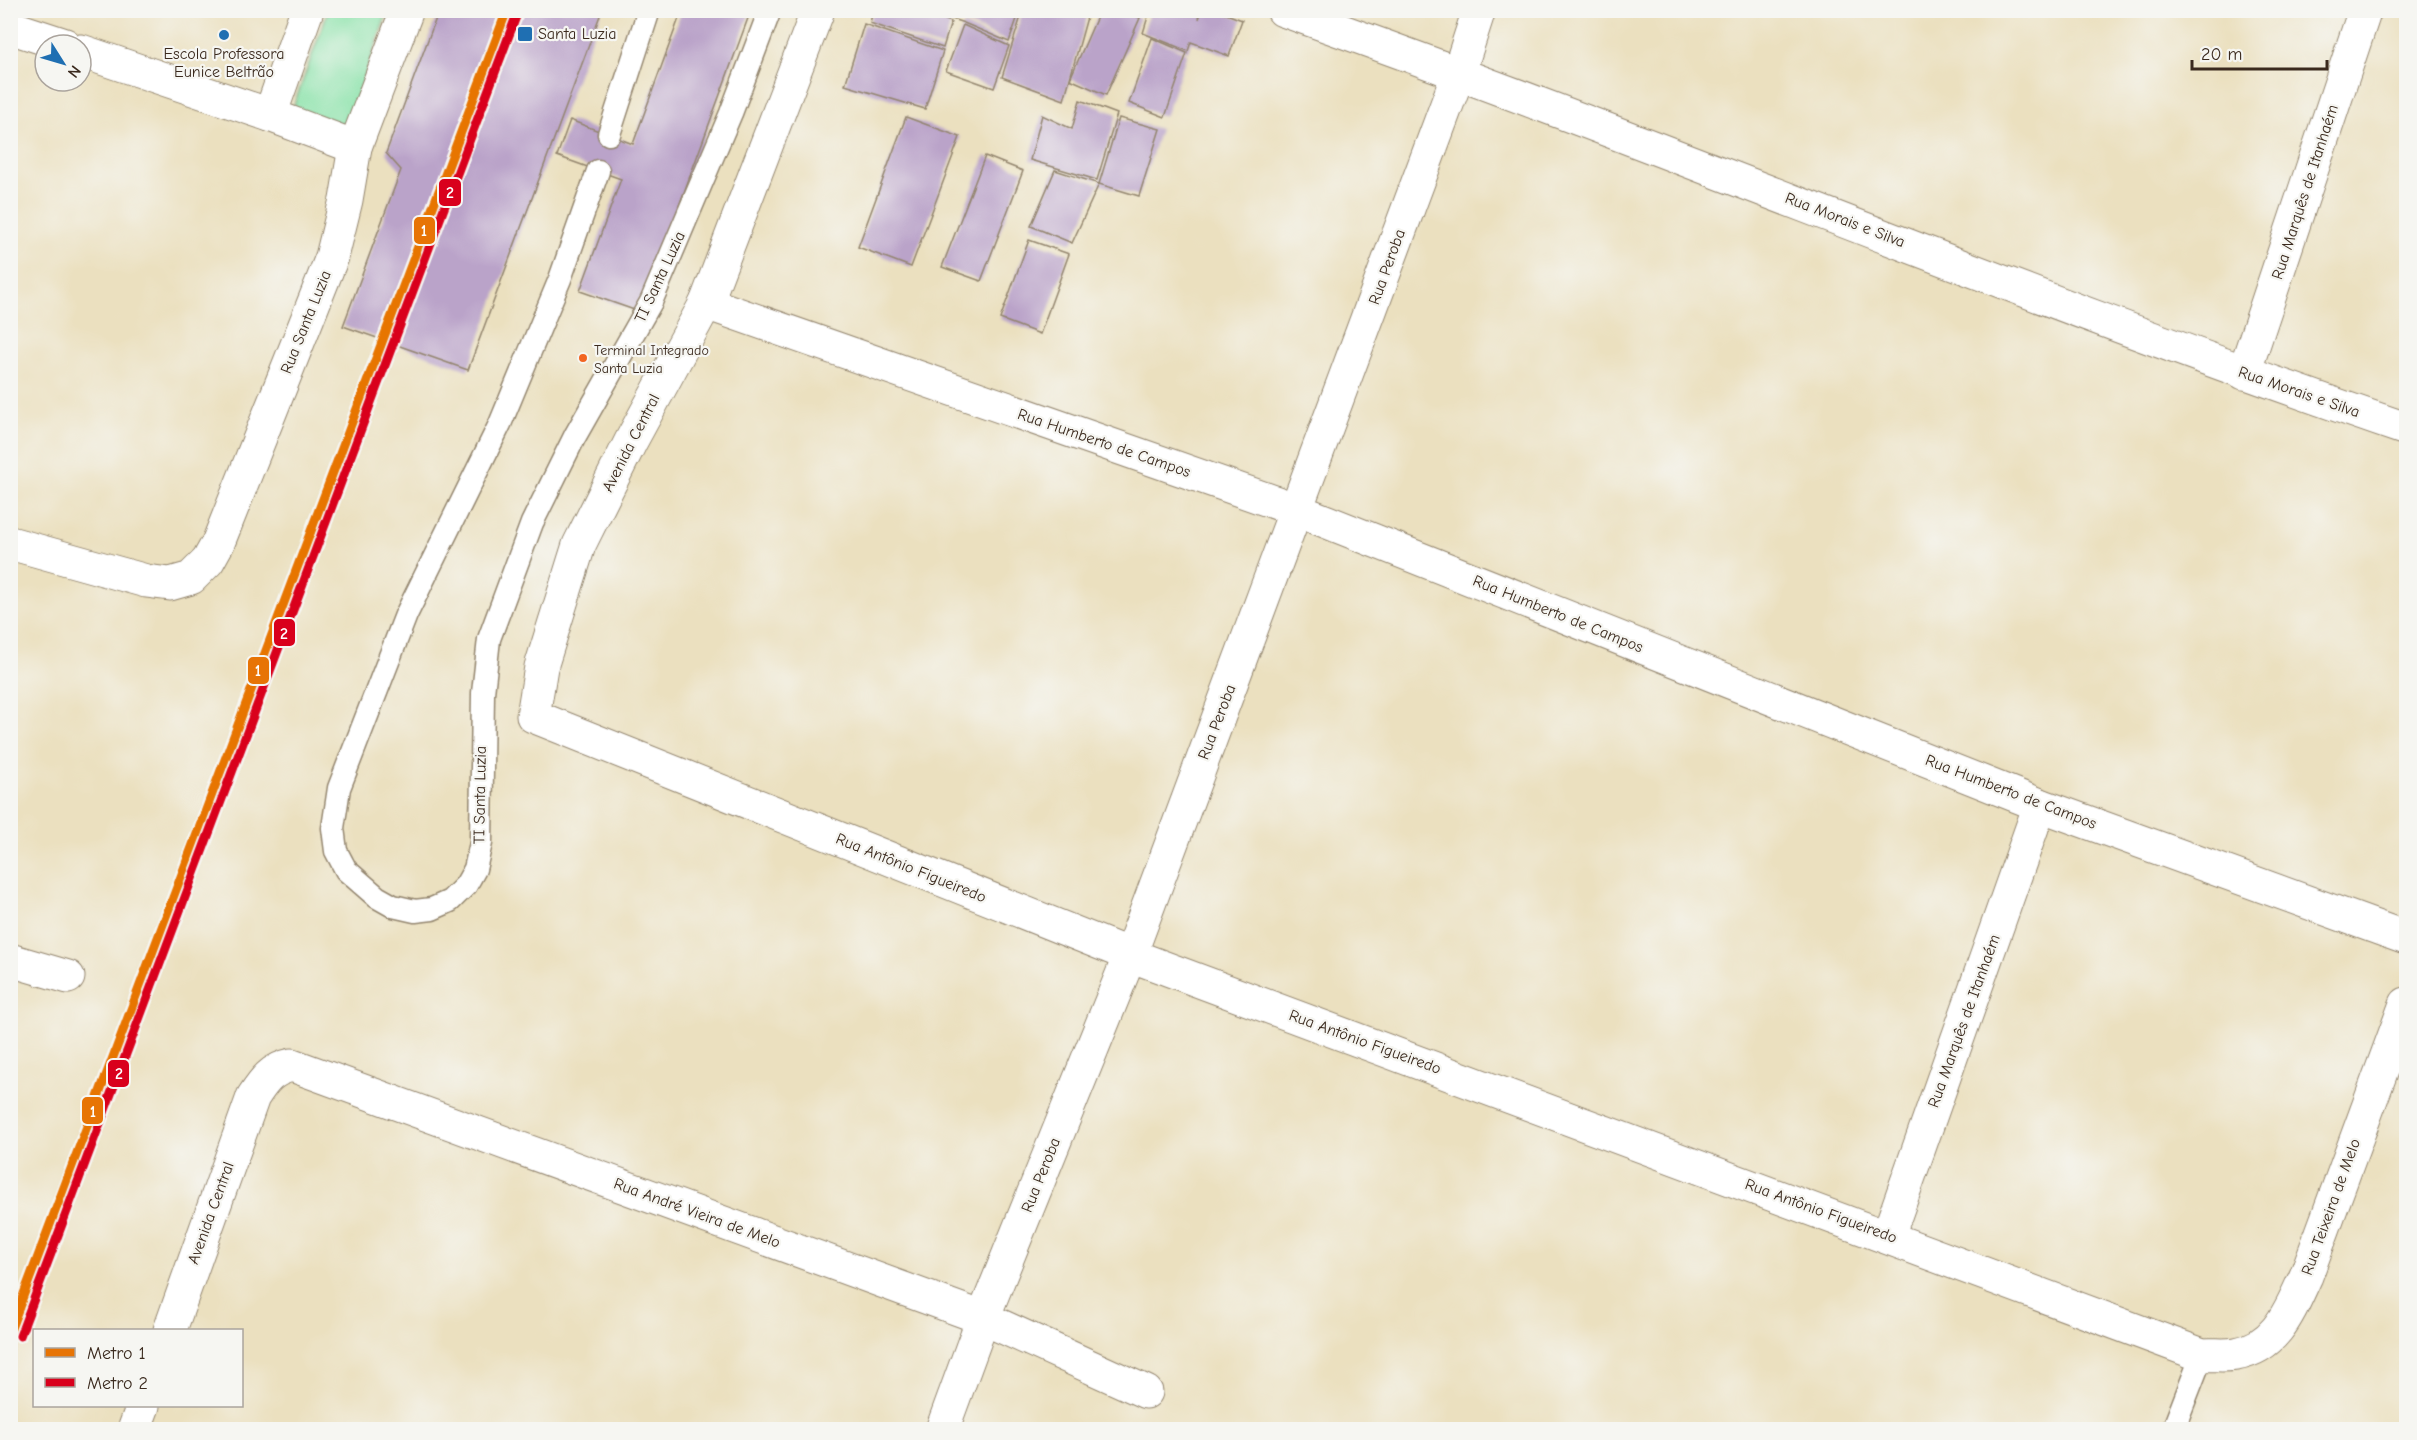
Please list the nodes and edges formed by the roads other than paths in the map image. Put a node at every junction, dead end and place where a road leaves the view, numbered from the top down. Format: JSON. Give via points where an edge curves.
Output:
{"nodes":[{"id":1,"x":307,"y":10,"type":"edge"},
{"id":2,"x":407,"y":10,"type":"edge"},
{"id":3,"x":649,"y":10,"type":"edge"},
{"id":4,"x":770,"y":10,"type":"edge"},
{"id":5,"x":818,"y":10,"type":"edge"},
{"id":6,"x":1283,"y":10,"type":"edge"},
{"id":7,"x":1479,"y":10,"type":"edge"},
{"id":8,"x":2365,"y":10,"type":"edge"},
{"id":9,"x":10,"y":27,"type":"edge"},
{"id":10,"x":33,"y":35,"type":"edge"},
{"id":11,"x":93,"y":55,"type":"edge"},
{"id":12,"x":1460,"y":72,"type":"junction"},
{"id":13,"x":270,"y":115,"type":"junction"},
{"id":14,"x":609,"y":134,"type":"dead end"},
{"id":15,"x":355,"y":147,"type":"junction"},
{"id":16,"x":598,"y":171,"type":"dead end"},
{"id":17,"x":706,"y":303,"type":"junction"},
{"id":18,"x":2244,"y":374,"type":"junction"},
{"id":19,"x":2406,"y":429,"type":"edge"},
{"id":20,"x":1297,"y":510,"type":"junction"},
{"id":21,"x":10,"y":543,"type":"edge"},
{"id":22,"x":533,"y":716,"type":"joint"},
{"id":23,"x":2040,"y":805,"type":"junction"},
{"id":24,"x":2406,"y":938,"type":"edge"},
{"id":25,"x":1130,"y":955,"type":"junction"},
{"id":26,"x":10,"y":960,"type":"edge"},
{"id":27,"x":68,"y":977,"type":"dead end"},
{"id":28,"x":2406,"y":1004,"type":"edge"},
{"id":29,"x":253,"y":1096,"type":"joint"},
{"id":30,"x":1888,"y":1236,"type":"junction"},
{"id":31,"x":983,"y":1318,"type":"junction"},
{"id":32,"x":170,"y":1329,"type":"edge"},
{"id":33,"x":2202,"y":1355,"type":"junction"},
{"id":34,"x":1146,"y":1392,"type":"dead end"},
{"id":35,"x":143,"y":1407,"type":"edge"},
{"id":36,"x":134,"y":1430,"type":"edge"},
{"id":37,"x":942,"y":1430,"type":"edge"},
{"id":38,"x":2173,"y":1430,"type":"edge"}],
"edges":[{"from":1,"to":13,"type":"street"},
{"from":2,"to":15,"type":"street","name":"Rua Santa Luzia"},
{"from":3,"to":14,"type":"lane"},
{"from":4,"to":16,"type":"lane","name":"TI Santa Luzia","via":[[651,302],[575,436],[532,524],[489,639],[483,693],[481,843],[475,869],[450,901],[415,911],[393,906],[376,897],[346,870],[336,850],[333,828],[339,788],[406,615],[504,413],[560,279]]},
{"from":5,"to":17,"type":"street","name":"Avenida Central"},
{"from":6,"to":12,"type":"street","name":"Rua Morais e Silva"},
{"from":7,"to":12,"type":"street","name":"Rua Peroba"},
{"from":8,"to":18,"type":"street","name":"Rua Marquês de Itanhaém"},
{"from":9,"to":10,"type":"street"},
{"from":11,"to":13,"type":"street"},
{"from":12,"to":18,"type":"street","name":"Rua Morais e Silva"},
{"from":12,"to":20,"type":"street","name":"Rua Peroba"},
{"from":13,"to":15,"type":"street"},
{"from":15,"to":21,"type":"street","name":"Rua Santa Luzia","via":[[332,256],[208,561],[191,578],[170,584]]},
{"from":17,"to":20,"type":"street","name":"Rua Humberto de Campos"},
{"from":17,"to":22,"type":"street","name":"Avenida Central","via":[[579,545],[541,667]]},
{"from":18,"to":19,"type":"street","name":"Rua Morais e Silva"},
{"from":20,"to":23,"type":"street","name":"Rua Humberto de Campos"},
{"from":20,"to":25,"type":"street","name":"Rua Peroba"},
{"from":22,"to":25,"type":"street","name":"Rua Antônio Figueiredo"},
{"from":23,"to":24,"type":"street","name":"Rua Humberto de Campos"},
{"from":23,"to":30,"type":"street","name":"Rua Marquês de Itanhaém"},
{"from":25,"to":30,"type":"street","name":"Rua Antônio Figueiredo"},
{"from":25,"to":31,"type":"street","name":"Rua Peroba"},
{"from":26,"to":27,"type":"street"},
{"from":28,"to":33,"type":"street","name":"Rua Teixeira de Melo","via":[[2306,1276],[2282,1324],[2258,1346],[2236,1354]]},
{"from":29,"to":31,"type":"street","name":"Rua André Vieira de Melo","via":[[275,1070],[292,1065]]},
{"from":29,"to":32,"type":"street","name":"Avenida Central"},
{"from":30,"to":33,"type":"street","name":"Rua Antônio Figueiredo"},
{"from":31,"to":34,"type":"street","name":"Rua André Vieira de Melo"},
{"from":31,"to":37,"type":"street","name":"Rua Peroba"},
{"from":33,"to":38,"type":"lane"},
{"from":35,"to":36,"type":"street"}]}
